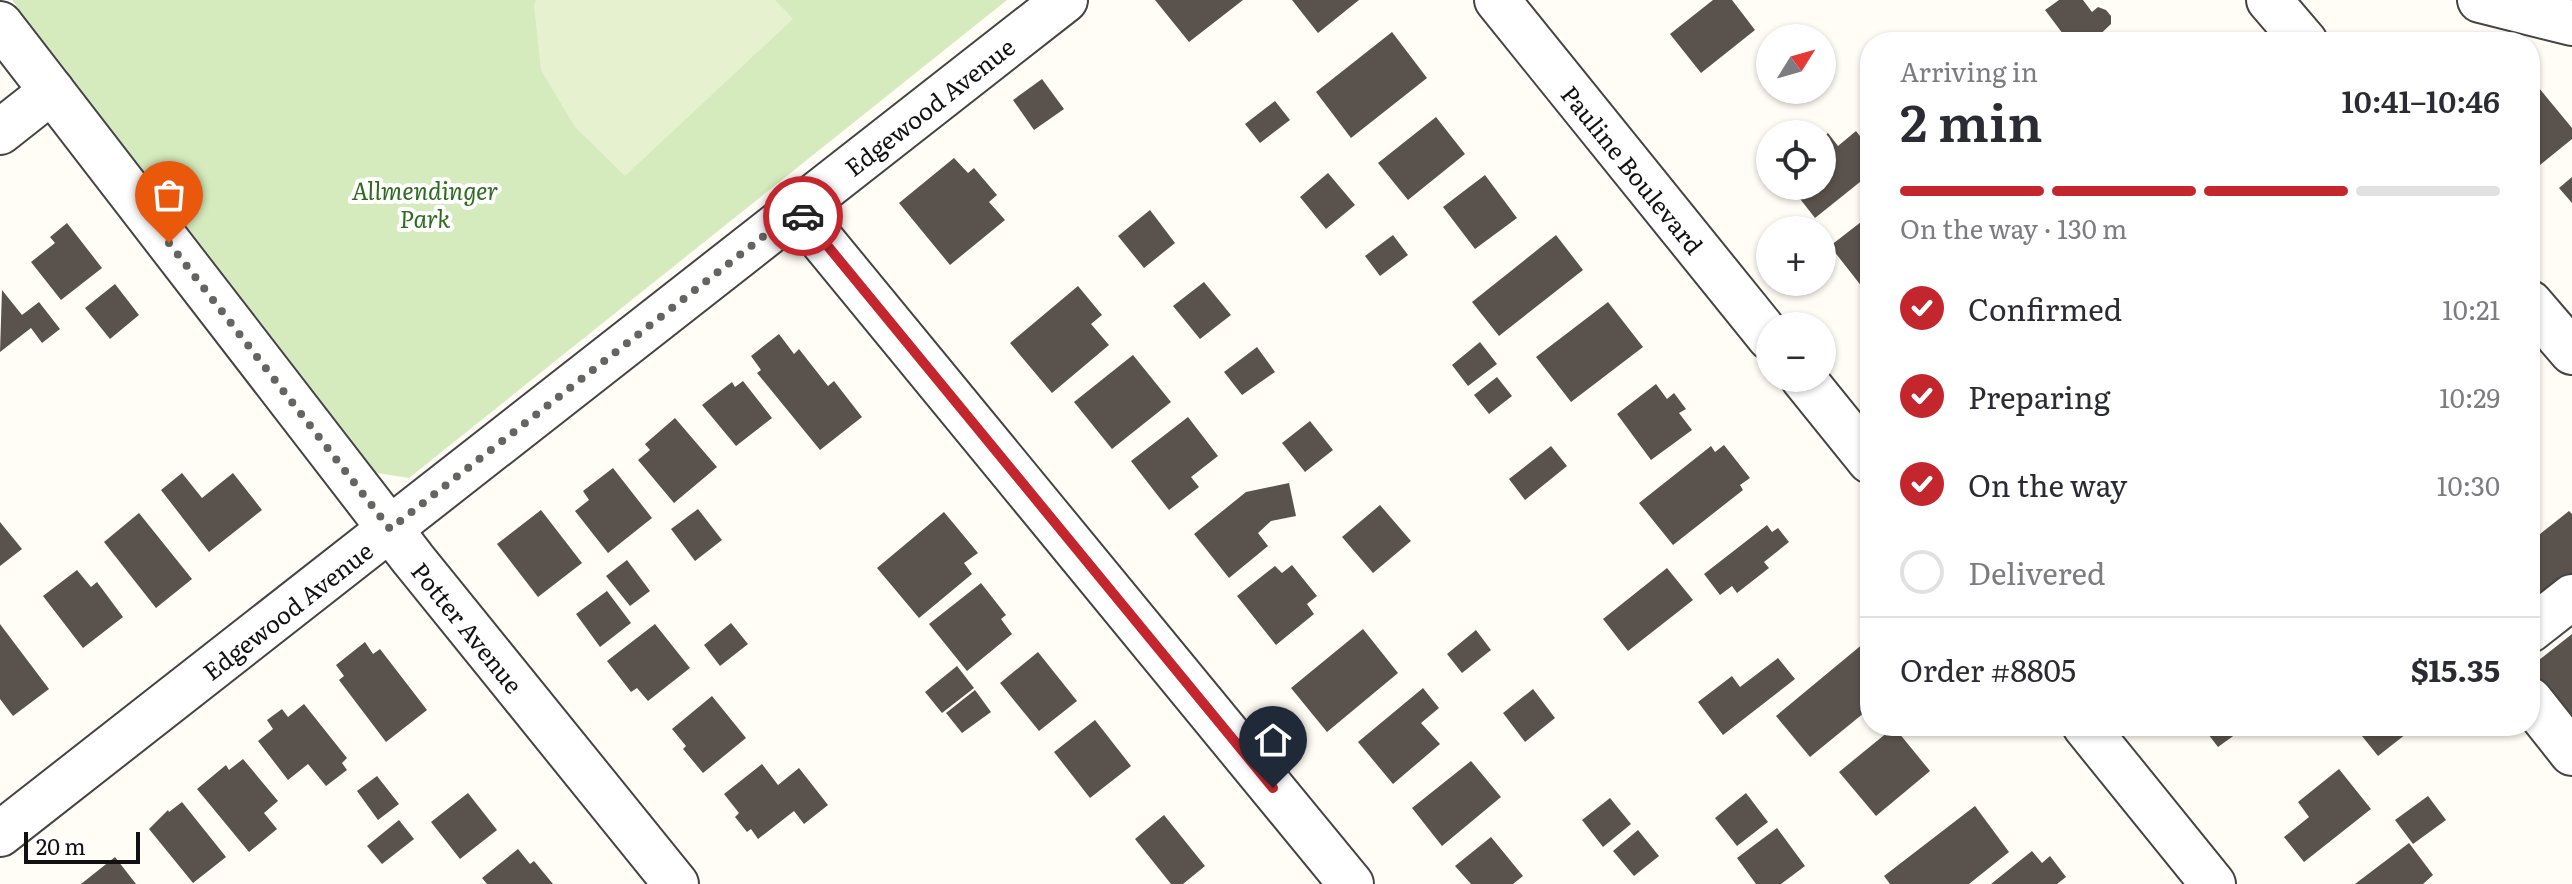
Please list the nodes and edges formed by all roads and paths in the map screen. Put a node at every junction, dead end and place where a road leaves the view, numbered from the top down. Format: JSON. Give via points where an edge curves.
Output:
{"nodes":[{"id":1,"x":1065,"y":0,"type":"edge"},
{"id":2,"x":1497,"y":0,"type":"edge"},
{"id":3,"x":2269,"y":0,"type":"edge"},
{"id":4,"x":2480,"y":0,"type":"edge"},
{"id":5,"x":2572,"y":23,"type":"edge"},
{"id":6,"x":0,"y":24,"type":"edge"},
{"id":7,"x":2296,"y":32,"type":"edge"},
{"id":8,"x":52,"y":91,"type":"junction"},
{"id":9,"x":0,"y":132,"type":"edge"},
{"id":10,"x":797,"y":210,"type":"junction"},
{"id":11,"x":2540,"y":315,"type":"edge"},
{"id":12,"x":1756,"y":321,"type":"edge"},
{"id":13,"x":2572,"y":352,"type":"edge"},
{"id":14,"x":1814,"y":392,"type":"edge"},
{"id":15,"x":1860,"y":449,"type":"edge"},
{"id":16,"x":390,"y":529,"type":"junction"},
{"id":17,"x":2572,"y":597,"type":"edge"},
{"id":18,"x":2540,"y":622,"type":"edge"},
{"id":19,"x":2540,"y":713,"type":"edge"},
{"id":20,"x":2093,"y":736,"type":"edge"},
{"id":21,"x":2572,"y":753,"type":"edge"},
{"id":22,"x":0,"y":834,"type":"edge"},
{"id":23,"x":676,"y":884,"type":"edge"},
{"id":24,"x":1351,"y":884,"type":"edge"},
{"id":25,"x":2213,"y":884,"type":"edge"}],
"edges":[{"from":1,"to":10,"type":"street","name":"Edgewood Avenue"},
{"from":2,"to":12,"type":"street","name":"Pauline Boulevard"},
{"from":3,"to":7,"type":"street"},
{"from":4,"to":5,"type":"street"},
{"from":6,"to":8,"type":"street","name":"Potter Avenue"},
{"from":8,"to":9,"type":"street"},
{"from":8,"to":16,"type":"street","name":"Potter Avenue"},
{"from":10,"to":16,"type":"street","name":"Edgewood Avenue"},
{"from":10,"to":24,"type":"street"},
{"from":11,"to":13,"type":"street"},
{"from":14,"to":15,"type":"street"},
{"from":16,"to":22,"type":"street","name":"Edgewood Avenue"},
{"from":16,"to":23,"type":"street","name":"Potter Avenue"},
{"from":17,"to":18,"type":"street"},
{"from":19,"to":21,"type":"street"},
{"from":20,"to":25,"type":"street"}]}
